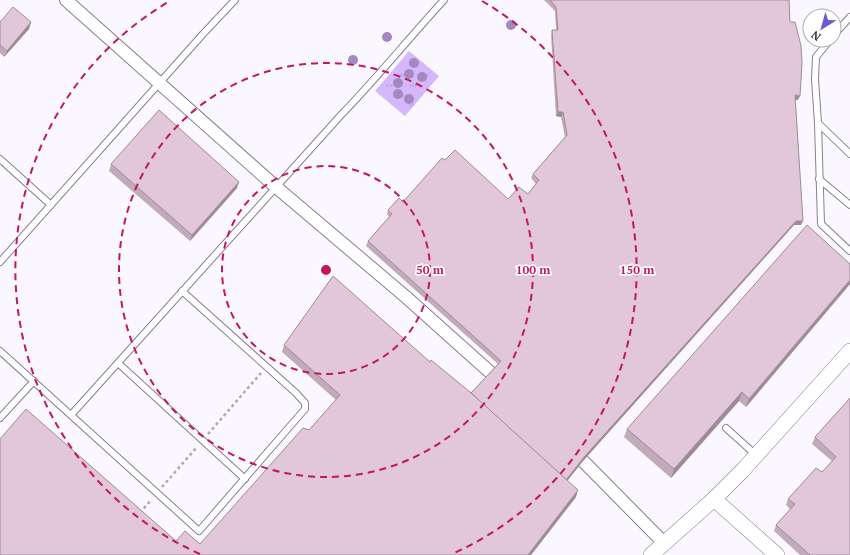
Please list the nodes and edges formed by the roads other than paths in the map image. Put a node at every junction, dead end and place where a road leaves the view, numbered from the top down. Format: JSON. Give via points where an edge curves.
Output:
{"nodes":[{"id":1,"x":66,"y":0,"type":"edge"},
{"id":2,"x":235,"y":0,"type":"edge"},
{"id":3,"x":444,"y":0,"type":"edge"},
{"id":4,"x":850,"y":17,"type":"edge"},
{"id":5,"x":842,"y":26,"type":"edge"},
{"id":6,"x":823,"y":48,"type":"edge"},
{"id":7,"x":159,"y":84,"type":"junction"},
{"id":8,"x":818,"y":123,"type":"junction"},
{"id":9,"x":850,"y":154,"type":"edge"},
{"id":10,"x":0,"y":159,"type":"edge"},
{"id":11,"x":819,"y":179,"type":"junction"},
{"id":12,"x":276,"y":187,"type":"junction"},
{"id":13,"x":51,"y":205,"type":"junction"},
{"id":14,"x":850,"y":205,"type":"edge"},
{"id":15,"x":850,"y":251,"type":"edge"},
{"id":16,"x":0,"y":262,"type":"edge"},
{"id":17,"x":182,"y":291,"type":"junction"},
{"id":18,"x":0,"y":351,"type":"edge"},
{"id":19,"x":850,"y":351,"type":"edge"},
{"id":20,"x":118,"y":363,"type":"junction"},
{"id":21,"x":492,"y":374,"type":"edge"},
{"id":22,"x":34,"y":381,"type":"junction"},
{"id":23,"x":71,"y":415,"type":"junction"},
{"id":24,"x":0,"y":418,"type":"edge"},
{"id":25,"x":726,"y":428,"type":"dead end"},
{"id":26,"x":756,"y":456,"type":"junction"},
{"id":27,"x":583,"y":461,"type":"edge"},
{"id":28,"x":245,"y":479,"type":"junction"},
{"id":29,"x":714,"y":499,"type":"junction"},
{"id":30,"x":664,"y":543,"type":"junction"},
{"id":31,"x":651,"y":555,"type":"edge"},
{"id":32,"x":777,"y":555,"type":"edge"}],
"edges":[{"from":1,"to":7,"type":"street"},
{"from":2,"to":7,"type":"lane"},
{"from":3,"to":12,"type":"lane"},
{"from":4,"to":5,"type":"lane"},
{"from":6,"to":8,"type":"lane","via":[[816,57]]},
{"from":7,"to":12,"type":"street"},
{"from":7,"to":13,"type":"lane"},
{"from":8,"to":9,"type":"lane"},
{"from":8,"to":11,"type":"lane"},
{"from":10,"to":13,"type":"lane"},
{"from":11,"to":14,"type":"lane"},
{"from":11,"to":15,"type":"lane","via":[[821,224]]},
{"from":12,"to":17,"type":"lane"},
{"from":12,"to":21,"type":"street"},
{"from":13,"to":16,"type":"lane"},
{"from":17,"to":20,"type":"lane"},
{"from":17,"to":28,"type":"lane","via":[[305,403],[305,409]]},
{"from":18,"to":22,"type":"lane"},
{"from":19,"to":26,"type":"street"},
{"from":20,"to":23,"type":"lane"},
{"from":20,"to":28,"type":"lane"},
{"from":22,"to":23,"type":"lane"},
{"from":22,"to":24,"type":"lane"},
{"from":23,"to":28,"type":"lane","via":[[199,531]]},
{"from":25,"to":26,"type":"lane"},
{"from":26,"to":29,"type":"street"},
{"from":27,"to":30,"type":"street"},
{"from":29,"to":30,"type":"street"},
{"from":29,"to":32,"type":"street"},
{"from":30,"to":31,"type":"street"}]}
